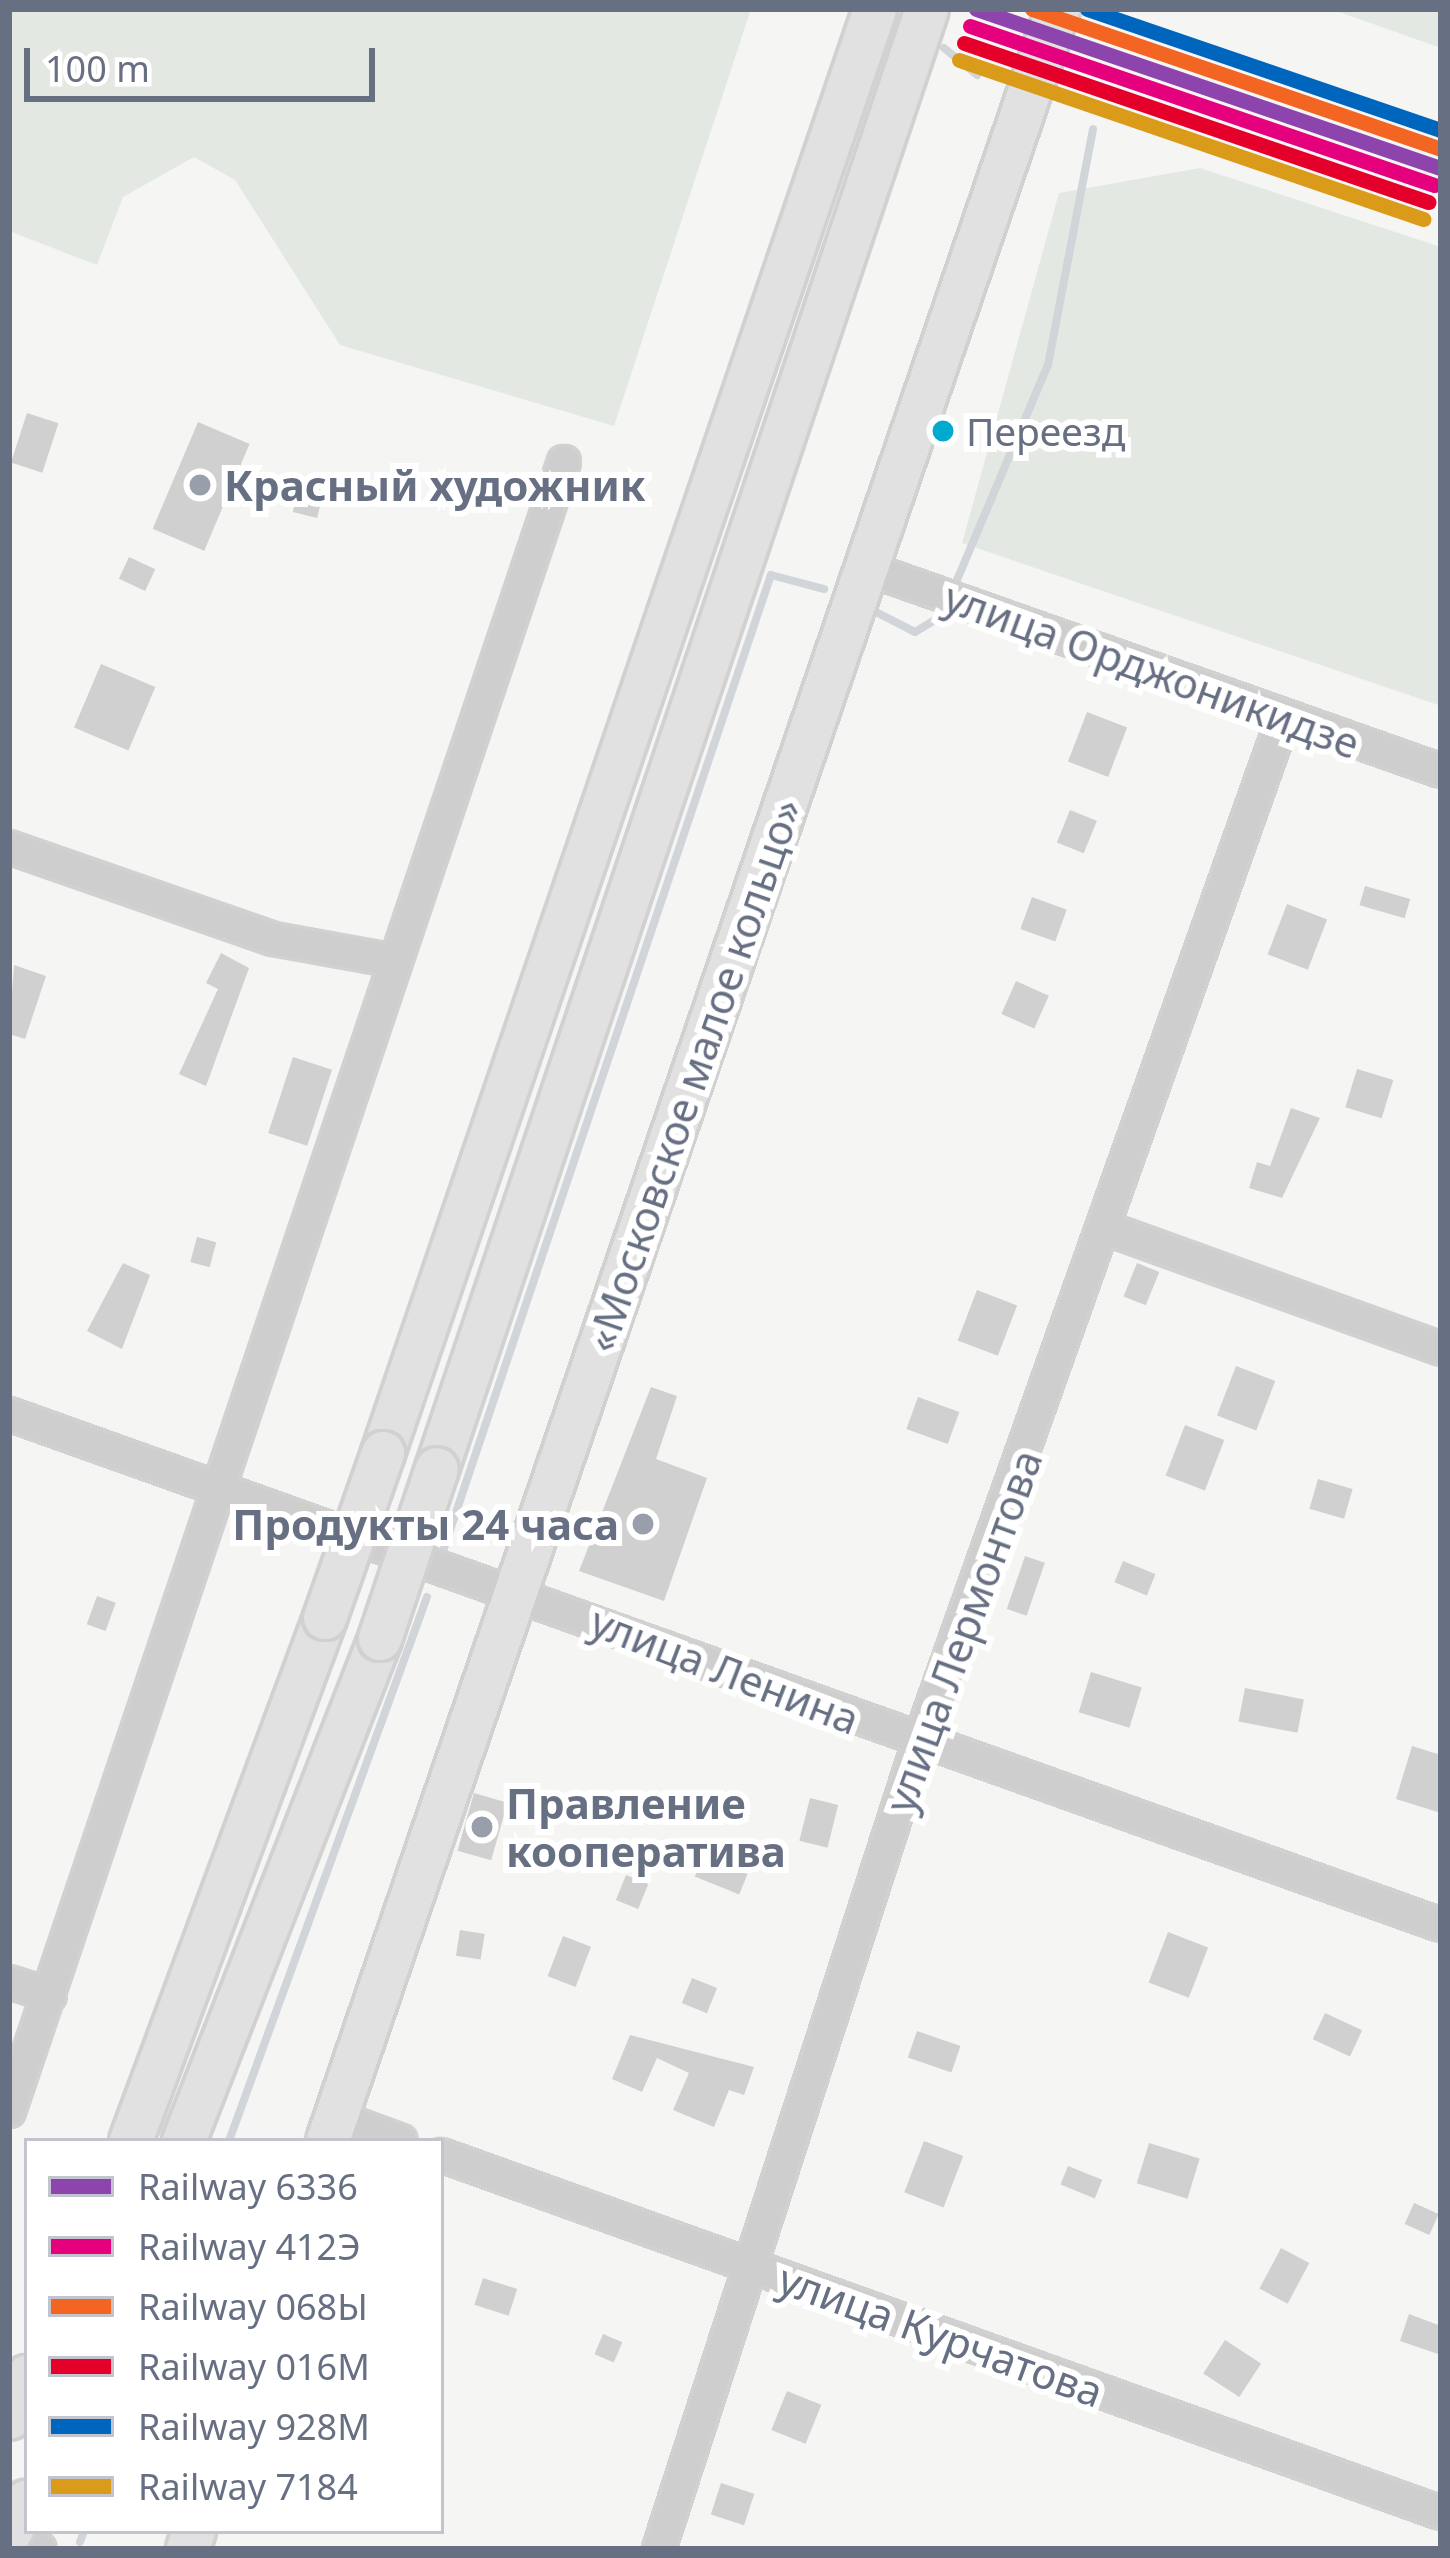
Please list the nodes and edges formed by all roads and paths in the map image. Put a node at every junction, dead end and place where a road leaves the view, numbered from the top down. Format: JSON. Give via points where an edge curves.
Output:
{"nodes":[{"id":1,"x":874,"y":9,"type":"edge"},
{"id":2,"x":926,"y":9,"type":"edge"},
{"id":3,"x":1058,"y":9,"type":"edge"},
{"id":4,"x":564,"y":462,"type":"dead end"},
{"id":5,"x":863,"y":567,"type":"junction"},
{"id":6,"x":1283,"y":718,"type":"junction"},
{"id":7,"x":1441,"y":771,"type":"edge"},
{"id":8,"x":9,"y":847,"type":"edge"},
{"id":9,"x":390,"y":960,"type":"junction"},
{"id":10,"x":1108,"y":1229,"type":"junction"},
{"id":11,"x":1441,"y":1349,"type":"edge"},
{"id":12,"x":9,"y":1414,"type":"edge"},
{"id":13,"x":221,"y":1488,"type":"junction"},
{"id":14,"x":516,"y":1588,"type":"junction"},
{"id":15,"x":918,"y":1746,"type":"junction"},
{"id":16,"x":1441,"y":1925,"type":"edge"},
{"id":17,"x":9,"y":1982,"type":"edge"},
{"id":18,"x":50,"y":1995,"type":"junction"},
{"id":19,"x":9,"y":2111,"type":"edge"},
{"id":20,"x":332,"y":2129,"type":"edge"},
{"id":21,"x":132,"y":2138,"type":"edge"},
{"id":22,"x":185,"y":2138,"type":"edge"},
{"id":23,"x":384,"y":2138,"type":"edge"},
{"id":24,"x":444,"y":2157,"type":"edge"},
{"id":25,"x":753,"y":2268,"type":"junction"},
{"id":26,"x":24,"y":2384,"type":"edge"},
{"id":27,"x":9,"y":2418,"type":"edge"},
{"id":28,"x":24,"y":2506,"type":"edge"},
{"id":29,"x":1441,"y":2512,"type":"edge"},
{"id":30,"x":9,"y":2534,"type":"edge"},
{"id":31,"x":40,"y":2549,"type":"edge"},
{"id":32,"x":659,"y":2549,"type":"edge"}],
"edges":[{"from":1,"to":21,"type":"highway","bridge":true,"via":[[325,1618]]},
{"from":2,"to":22,"type":"highway","bridge":true,"via":[[380,1640]]},
{"from":3,"to":5,"type":"highway","name":"«Московское малое кольцо»"},
{"from":4,"to":9,"type":"street"},
{"from":5,"to":6,"type":"street","name":"улица Орджоникидзе"},
{"from":5,"to":14,"type":"highway","name":"«Московское малое кольцо»"},
{"from":6,"to":7,"type":"street","name":"улица Орджоникидзе"},
{"from":6,"to":10,"type":"street","name":"улица Лермонтова"},
{"from":8,"to":9,"type":"street","via":[[273,939]]},
{"from":9,"to":13,"type":"street"},
{"from":10,"to":11,"type":"street"},
{"from":10,"to":15,"type":"street","name":"улица Лермонтова"},
{"from":12,"to":13,"type":"street","name":"улица Ленина"},
{"from":13,"to":14,"type":"street","name":"улица Ленина"},
{"from":13,"to":18,"type":"street"},
{"from":14,"to":15,"type":"street","name":"улица Ленина"},
{"from":14,"to":20,"type":"highway","name":"«Московское малое кольцо»"},
{"from":15,"to":16,"type":"street","name":"улица Ленина"},
{"from":15,"to":25,"type":"street","name":"улица Лермонтова"},
{"from":17,"to":18,"type":"street"},
{"from":18,"to":19,"type":"street"},
{"from":20,"to":23,"type":"street"},
{"from":24,"to":25,"type":"street","name":"улица Курчатова"},
{"from":25,"to":29,"type":"street","name":"улица Курчатова"},
{"from":25,"to":32,"type":"street","name":"улица Лермонтова"},
{"from":26,"to":27,"type":"highway"},
{"from":28,"to":30,"type":"highway","bridge":true},
{"from":30,"to":31,"type":"street"}]}
